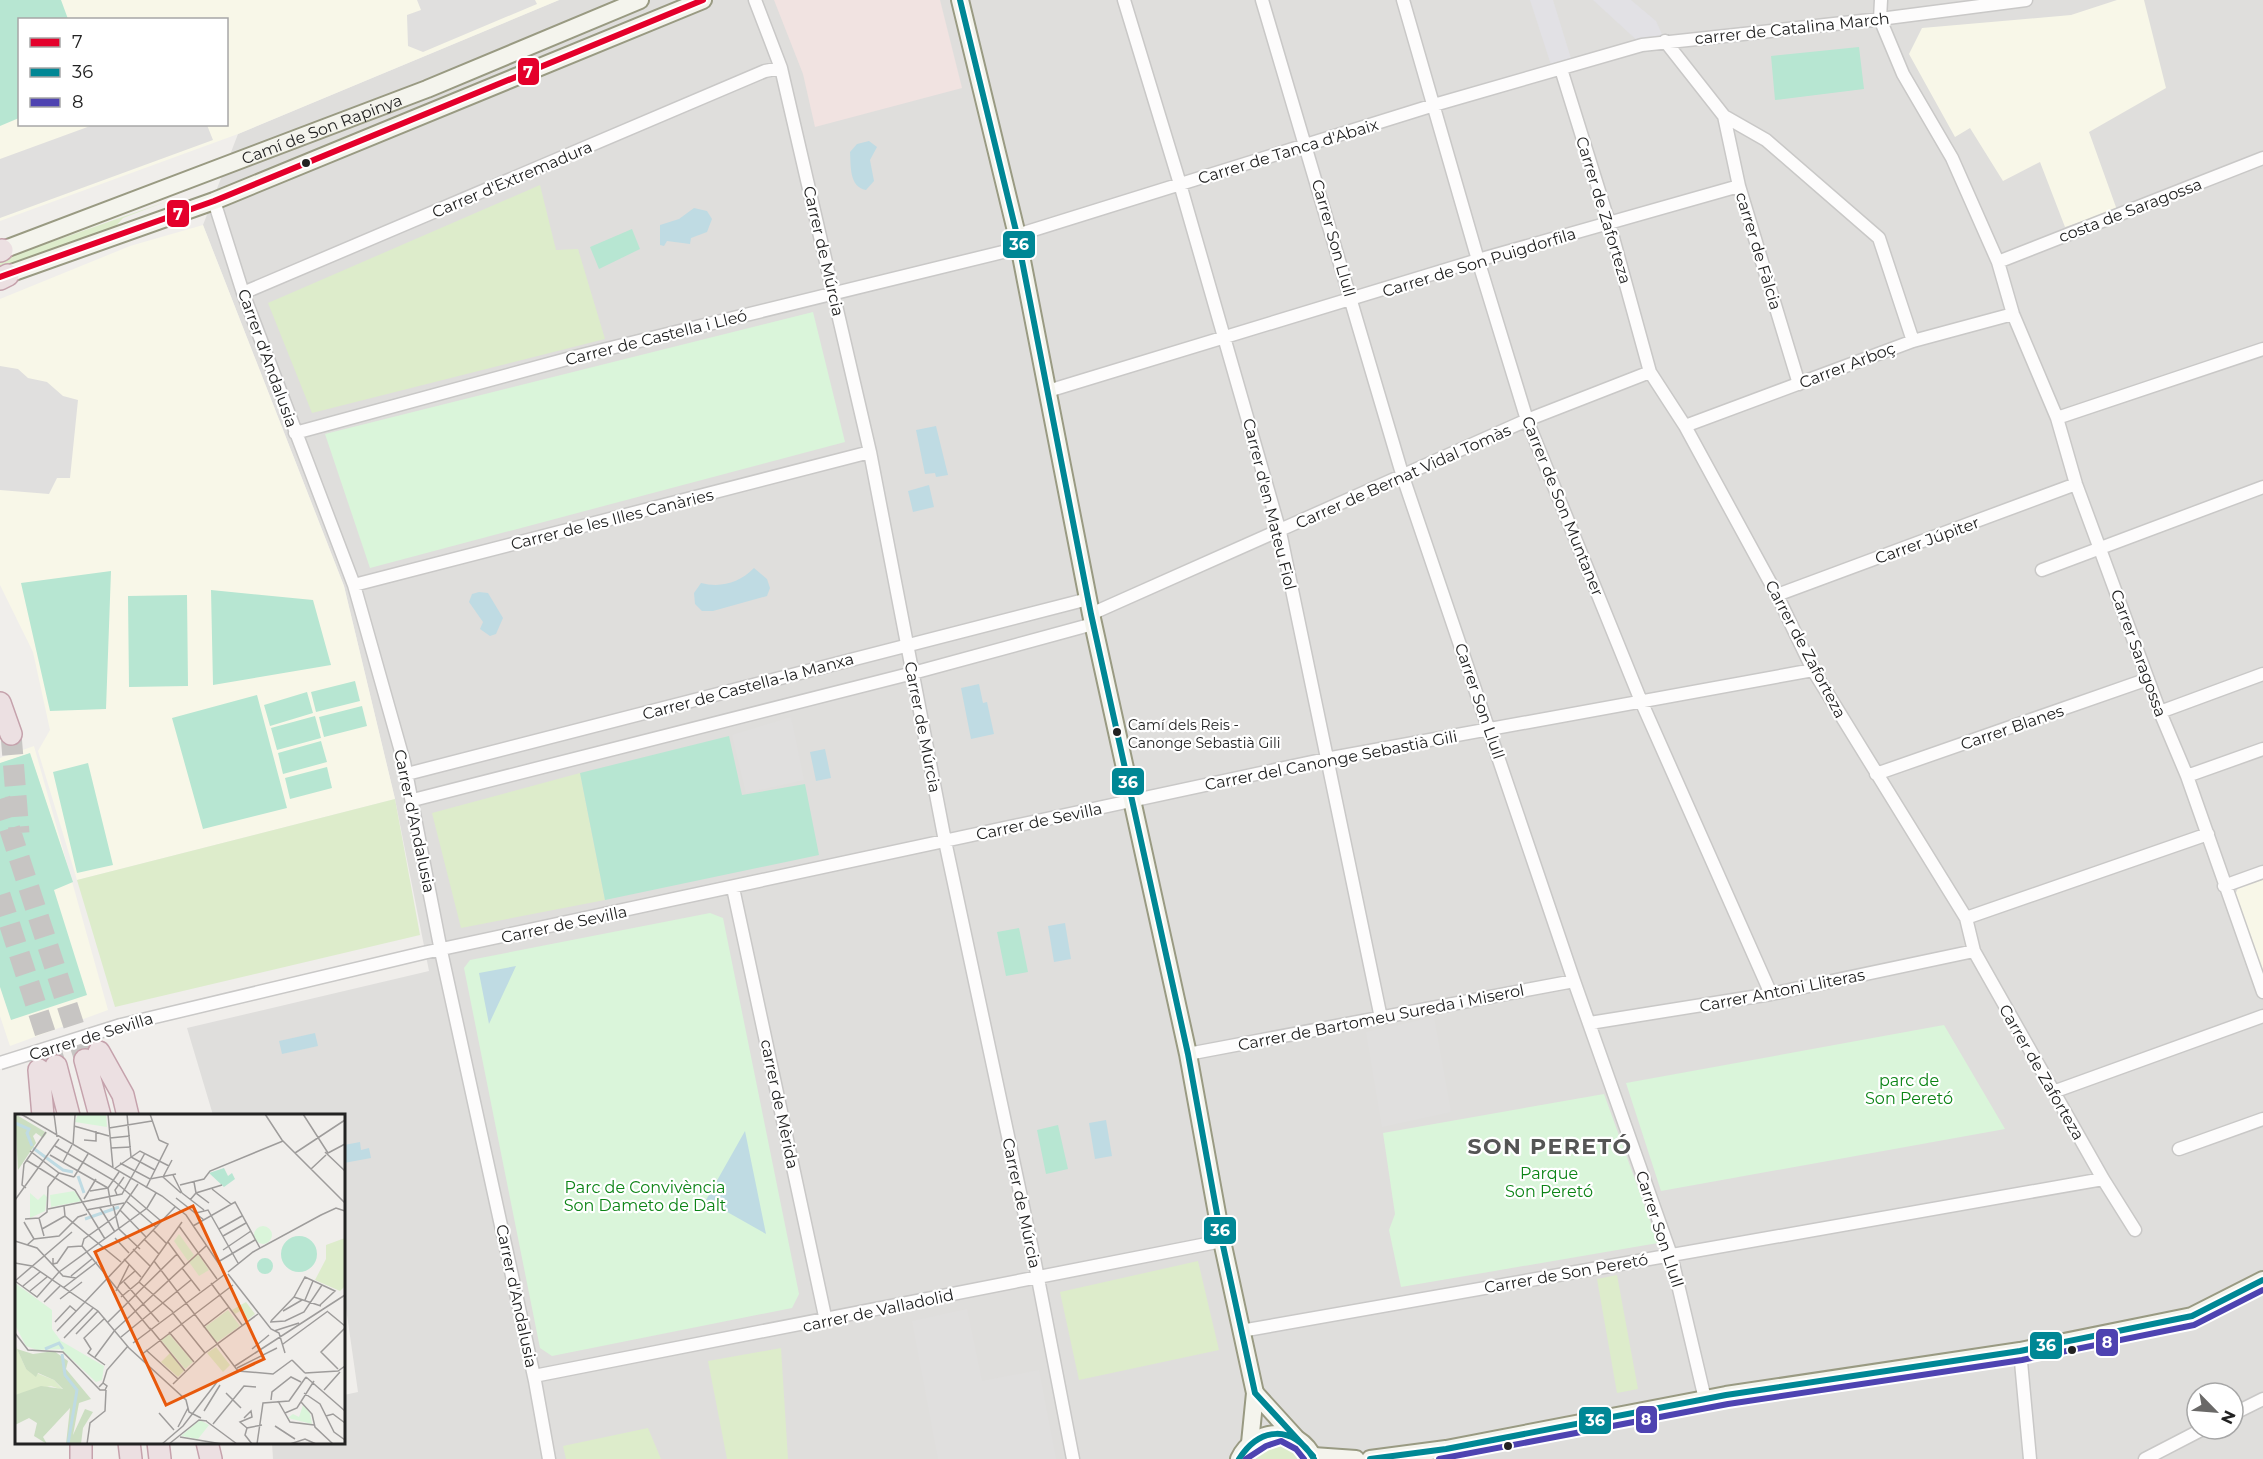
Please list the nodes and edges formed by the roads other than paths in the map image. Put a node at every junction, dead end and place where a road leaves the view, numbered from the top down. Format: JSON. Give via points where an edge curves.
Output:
{"nodes":[{"id":1,"x":640,"y":0,"type":"edge"},
{"id":2,"x":703,"y":0,"type":"edge"},
{"id":3,"x":755,"y":0,"type":"edge"},
{"id":4,"x":960,"y":0,"type":"edge"},
{"id":5,"x":1124,"y":0,"type":"edge"},
{"id":6,"x":1262,"y":0,"type":"edge"},
{"id":7,"x":1403,"y":0,"type":"edge"},
{"id":8,"x":1881,"y":0,"type":"edge"},
{"id":9,"x":2026,"y":0,"type":"edge"},
{"id":10,"x":1880,"y":19,"type":"junction"},
{"id":11,"x":1665,"y":41,"type":"junction"},
{"id":12,"x":781,"y":68,"type":"junction"},
{"id":13,"x":1561,"y":69,"type":"junction"},
{"id":14,"x":1434,"y":105,"type":"junction"},
{"id":15,"x":1724,"y":116,"type":"junction"},
{"id":16,"x":1307,"y":147,"type":"junction"},
{"id":17,"x":2263,"y":158,"type":"edge"},
{"id":18,"x":1180,"y":184,"type":"junction"},
{"id":19,"x":1739,"y":186,"type":"junction"},
{"id":20,"x":214,"y":201,"type":"junction"},
{"id":21,"x":1609,"y":223,"type":"junction"},
{"id":22,"x":1018,"y":242,"type":"junction"},
{"id":23,"x":1,"y":251,"type":"edge"},
{"id":24,"x":1478,"y":261,"type":"junction"},
{"id":25,"x":1998,"y":262,"type":"junction"},
{"id":26,"x":3,"y":277,"type":"edge"},
{"id":27,"x":243,"y":293,"type":"junction"},
{"id":28,"x":833,"y":293,"type":"junction"},
{"id":29,"x":1352,"y":300,"type":"junction"},
{"id":30,"x":2013,"y":314,"type":"junction"},
{"id":31,"x":1225,"y":337,"type":"junction"},
{"id":32,"x":1913,"y":341,"type":"junction"},
{"id":33,"x":2263,"y":349,"type":"edge"},
{"id":34,"x":1650,"y":372,"type":"junction"},
{"id":35,"x":1799,"y":384,"type":"junction"},
{"id":36,"x":1047,"y":391,"type":"junction"},
{"id":37,"x":2056,"y":418,"type":"junction"},
{"id":38,"x":1527,"y":420,"type":"junction"},
{"id":39,"x":1684,"y":426,"type":"junction"},
{"id":40,"x":295,"y":433,"type":"junction"},
{"id":41,"x":870,"y":452,"type":"junction"},
{"id":42,"x":1403,"y":477,"type":"junction"},
{"id":43,"x":2076,"y":484,"type":"junction"},
{"id":44,"x":2263,"y":486,"type":"edge"},
{"id":45,"x":1280,"y":532,"type":"junction"},
{"id":46,"x":2099,"y":547,"type":"junction"},
{"id":47,"x":2042,"y":570,"type":"dead end"},
{"id":48,"x":354,"y":585,"type":"junction"},
{"id":49,"x":1777,"y":595,"type":"junction"},
{"id":50,"x":1091,"y":612,"type":"junction"},
{"id":51,"x":907,"y":644,"type":"junction"},
{"id":52,"x":1813,"y":670,"type":"junction"},
{"id":53,"x":913,"y":673,"type":"junction"},
{"id":54,"x":2263,"y":674,"type":"edge"},
{"id":55,"x":2148,"y":679,"type":"junction"},
{"id":56,"x":1641,"y":701,"type":"junction"},
{"id":57,"x":0,"y":703,"type":"edge"},
{"id":58,"x":2160,"y":712,"type":"junction"},
{"id":59,"x":1490,"y":729,"type":"junction"},
{"id":60,"x":11,"y":734,"type":"tunnel mouth"},
{"id":61,"x":2263,"y":749,"type":"edge"},
{"id":62,"x":1326,"y":759,"type":"junction"},
{"id":63,"x":407,"y":774,"type":"junction"},
{"id":64,"x":1876,"y":774,"type":"junction"},
{"id":65,"x":2187,"y":776,"type":"junction"},
{"id":66,"x":413,"y":800,"type":"junction"},
{"id":67,"x":1132,"y":800,"type":"junction"},
{"id":68,"x":2208,"y":834,"type":"junction"},
{"id":69,"x":945,"y":841,"type":"junction"},
{"id":70,"x":2263,"y":872,"type":"edge"},
{"id":71,"x":2224,"y":886,"type":"junction"},
{"id":72,"x":733,"y":888,"type":"junction"},
{"id":73,"x":1966,"y":918,"type":"junction"},
{"id":74,"x":441,"y":951,"type":"junction"},
{"id":75,"x":1974,"y":951,"type":"junction"},
{"id":76,"x":1574,"y":981,"type":"junction"},
{"id":77,"x":2263,"y":989,"type":"edge"},
{"id":78,"x":1771,"y":994,"type":"junction"},
{"id":79,"x":2263,"y":1016,"type":"edge"},
{"id":80,"x":1381,"y":1018,"type":"junction"},
{"id":81,"x":1590,"y":1023,"type":"junction"},
{"id":82,"x":1188,"y":1054,"type":"junction"},
{"id":83,"x":0,"y":1064,"type":"edge"},
{"id":84,"x":2054,"y":1092,"type":"junction"},
{"id":85,"x":43,"y":1114,"type":"edge"},
{"id":86,"x":68,"y":1114,"type":"edge"},
{"id":87,"x":100,"y":1114,"type":"edge"},
{"id":88,"x":128,"y":1114,"type":"edge"},
{"id":89,"x":2263,"y":1119,"type":"edge"},
{"id":90,"x":2179,"y":1149,"type":"dead end"},
{"id":91,"x":2103,"y":1179,"type":"junction"},
{"id":92,"x":2135,"y":1230,"type":"dead end"},
{"id":93,"x":1222,"y":1241,"type":"junction"},
{"id":94,"x":1671,"y":1255,"type":"junction"},
{"id":95,"x":1038,"y":1277,"type":"junction"},
{"id":96,"x":2263,"y":1280,"type":"edge"},
{"id":97,"x":826,"y":1321,"type":"junction"},
{"id":98,"x":1241,"y":1331,"type":"junction"},
{"id":99,"x":2020,"y":1350,"type":"junction"},
{"id":100,"x":534,"y":1377,"type":"junction"},
{"id":101,"x":1255,"y":1393,"type":"junction"},
{"id":102,"x":1705,"y":1399,"type":"junction"},
{"id":103,"x":2263,"y":1399,"type":"edge"},
{"id":104,"x":2245,"y":1408,"type":"edge"},
{"id":105,"x":1296,"y":1438,"type":"junction"},
{"id":106,"x":2185,"y":1440,"type":"edge"},
{"id":107,"x":129,"y":1444,"type":"edge"},
{"id":108,"x":158,"y":1444,"type":"edge"},
{"id":109,"x":207,"y":1444,"type":"edge"},
{"id":110,"x":1240,"y":1453,"type":"edge"},
{"id":111,"x":1446,"y":1454,"type":"edge"},
{"id":112,"x":2161,"y":1454,"type":"edge"},
{"id":113,"x":1314,"y":1457,"type":"edge"},
{"id":114,"x":131,"y":1459,"type":"edge"},
{"id":115,"x":160,"y":1459,"type":"edge"},
{"id":116,"x":211,"y":1459,"type":"edge"},
{"id":117,"x":549,"y":1459,"type":"edge"},
{"id":118,"x":1073,"y":1459,"type":"edge"},
{"id":119,"x":1356,"y":1459,"type":"edge"},
{"id":120,"x":1370,"y":1459,"type":"edge"},
{"id":121,"x":2030,"y":1459,"type":"edge"},
{"id":122,"x":2145,"y":1459,"type":"edge"}],
"edges":[{"from":1,"to":23,"type":"street","name":"Camí de Son Rapinya","via":[[427,89]]},
{"from":2,"to":20,"type":"street","name":"Camí de Son Rapinya"},
{"from":3,"to":12,"type":"street","name":"Carrer de Múrcia"},
{"from":4,"to":22,"type":"street"},
{"from":5,"to":18,"type":"street","name":"Carrer d'en Mateu Fiol"},
{"from":6,"to":16,"type":"street","name":"Carrer Son Llull"},
{"from":7,"to":14,"type":"street","name":"Carrer de Son Muntaner"},
{"from":8,"to":10,"type":"street"},
{"from":9,"to":10,"type":"street","name":"carrer de Catalina March"},
{"from":10,"to":11,"type":"street","name":"carrer de Catalina March"},
{"from":10,"to":25,"type":"street","via":[[1903,74],[1952,158]]},
{"from":11,"to":13,"type":"street","name":"carrer de Catalina March"},
{"from":11,"to":15,"type":"street"},
{"from":12,"to":27,"type":"street","name":"Carrer d'Extremadura","via":[[765,71]]},
{"from":12,"to":28,"type":"street","name":"Carrer de Múrcia"},
{"from":13,"to":14,"type":"street","name":"Carrer de Tanca d'Abaix"},
{"from":13,"to":21,"type":"street","name":"Carrer de Zaforteza"},
{"from":14,"to":16,"type":"street","name":"Carrer de Tanca d'Abaix"},
{"from":14,"to":24,"type":"street","name":"Carrer de Son Muntaner"},
{"from":15,"to":19,"type":"street","name":"carrer de Fàlcia"},
{"from":15,"to":32,"type":"street","via":[[1766,140],[1879,238]]},
{"from":16,"to":18,"type":"street","name":"Carrer de Tanca d'Abaix"},
{"from":16,"to":29,"type":"street","name":"Carrer Son Llull"},
{"from":17,"to":25,"type":"street","name":"costa de Saragossa"},
{"from":18,"to":22,"type":"street","name":"Carrer de Tanca d'Abaix"},
{"from":18,"to":31,"type":"street","name":"Carrer d'en Mateu Fiol"},
{"from":19,"to":21,"type":"street","name":"Carrer de Son Puigdorfila"},
{"from":19,"to":35,"type":"street","name":"carrer de Fàlcia"},
{"from":20,"to":26,"type":"street","name":"Camí de Son Rapinya"},
{"from":20,"to":27,"type":"street","name":"Carrer d'Andalusia"},
{"from":21,"to":24,"type":"street","name":"Carrer de Son Puigdorfila"},
{"from":21,"to":34,"type":"street","name":"Carrer de Zaforteza"},
{"from":22,"to":28,"type":"street","name":"Carrer de Castella i Lleó"},
{"from":22,"to":36,"type":"street"},
{"from":24,"to":29,"type":"street","name":"Carrer de Son Puigdorfila"},
{"from":24,"to":38,"type":"street","name":"Carrer de Son Muntaner"},
{"from":25,"to":30,"type":"street"},
{"from":27,"to":40,"type":"street","name":"Carrer d'Andalusia"},
{"from":28,"to":40,"type":"street","name":"Carrer de Castella i Lleó","via":[[566,359]]},
{"from":28,"to":41,"type":"street","name":"Carrer de Múrcia"},
{"from":29,"to":31,"type":"street","name":"Carrer de Son Puigdorfila"},
{"from":29,"to":42,"type":"street","name":"Carrer Son Llull"},
{"from":30,"to":32,"type":"street","name":"Carrer Arboç"},
{"from":30,"to":37,"type":"street","name":"Carrer Saragossa"},
{"from":31,"to":36,"type":"street","name":"Carrer de Son Puigdorfila"},
{"from":31,"to":45,"type":"street","name":"Carrer d'en Mateu Fiol"},
{"from":32,"to":35,"type":"street","name":"Carrer Arboç"},
{"from":33,"to":37,"type":"street"},
{"from":34,"to":38,"type":"street","name":"Carrer de Bernat Vidal Tomàs"},
{"from":34,"to":39,"type":"street","name":"Carrer de Zaforteza"},
{"from":35,"to":39,"type":"street","name":"Carrer Arboç"},
{"from":36,"to":50,"type":"street"},
{"from":37,"to":43,"type":"street","name":"Carrer Saragossa"},
{"from":38,"to":42,"type":"street","name":"Carrer de Bernat Vidal Tomàs"},
{"from":38,"to":56,"type":"street","name":"Carrer de Son Muntaner"},
{"from":39,"to":49,"type":"street","name":"Carrer de Zaforteza"},
{"from":40,"to":48,"type":"street","name":"Carrer d'Andalusia"},
{"from":41,"to":48,"type":"street","name":"Carrer de les Illes Canàries"},
{"from":41,"to":51,"type":"street","name":"Carrer de Múrcia"},
{"from":42,"to":45,"type":"street","name":"Carrer de Bernat Vidal Tomàs"},
{"from":42,"to":59,"type":"street","name":"Carrer Son Llull"},
{"from":43,"to":46,"type":"street","name":"Carrer Saragossa"},
{"from":43,"to":49,"type":"street","name":"Carrer Júpiter"},
{"from":44,"to":46,"type":"street"},
{"from":45,"to":50,"type":"street","name":"Carrer de Bernat Vidal Tomàs"},
{"from":45,"to":62,"type":"street","name":"Carrer d'en Mateu Fiol"},
{"from":46,"to":47,"type":"street"},
{"from":46,"to":55,"type":"street","name":"Carrer Saragossa"},
{"from":48,"to":63,"type":"street","name":"Carrer d'Andalusia"},
{"from":49,"to":52,"type":"street","name":"Carrer de Zaforteza"},
{"from":50,"to":51,"type":"street","name":"Carrer de Castella-la Manxa"},
{"from":50,"to":53,"type":"street","name":"Carrer de Castella-la Manxa"},
{"from":50,"to":67,"type":"street"},
{"from":51,"to":53,"type":"street","name":"Carrer de Múrcia"},
{"from":51,"to":63,"type":"street","name":"Carrer de Castella-la Manxa"},
{"from":52,"to":56,"type":"street","name":"Carrer del Canonge Sebastià Gili"},
{"from":52,"to":64,"type":"street","name":"Carrer de Zaforteza"},
{"from":53,"to":66,"type":"street","name":"Carrer de Castella-la Manxa"},
{"from":53,"to":69,"type":"street","name":"Carrer de Múrcia"},
{"from":54,"to":58,"type":"street"},
{"from":55,"to":58,"type":"street","name":"Carrer Saragossa"},
{"from":55,"to":64,"type":"street","name":"Carrer Blanes"},
{"from":56,"to":59,"type":"street","name":"Carrer del Canonge Sebastià Gili"},
{"from":56,"to":78,"type":"street","name":"Carrer de Son Muntaner"},
{"from":57,"to":60,"type":"highway"},
{"from":58,"to":65,"type":"street","name":"Carrer Saragossa"},
{"from":59,"to":62,"type":"street","name":"Carrer del Canonge Sebastià Gili"},
{"from":59,"to":76,"type":"street","name":"Carrer Son Llull"},
{"from":61,"to":65,"type":"street"},
{"from":62,"to":67,"type":"street","name":"Carrer del Canonge Sebastià Gili"},
{"from":62,"to":80,"type":"street","name":"Carrer d'en Mateu Fiol"},
{"from":63,"to":66,"type":"street","name":"Carrer d'Andalusia"},
{"from":64,"to":73,"type":"street","name":"Carrer de Zaforteza"},
{"from":65,"to":68,"type":"street","name":"Carrer Saragossa"},
{"from":66,"to":74,"type":"street","name":"Carrer d'Andalusia"},
{"from":67,"to":69,"type":"street","name":"Carrer de Sevilla"},
{"from":67,"to":82,"type":"street"},
{"from":68,"to":71,"type":"street","name":"Carrer Saragossa"},
{"from":68,"to":73,"type":"street"},
{"from":69,"to":72,"type":"street","name":"Carrer de Sevilla"},
{"from":69,"to":95,"type":"street","name":"Carrer de Múrcia"},
{"from":70,"to":71,"type":"street"},
{"from":71,"to":77,"type":"street","name":"Carrer Saragossa"},
{"from":72,"to":74,"type":"street","name":"Carrer de Sevilla"},
{"from":72,"to":97,"type":"street","name":"carrer de Mèrida"},
{"from":73,"to":75,"type":"street","name":"Carrer de Zaforteza"},
{"from":74,"to":83,"type":"street","name":"Carrer de Sevilla","bridge":true,"via":[[121,1024]]},
{"from":74,"to":100,"type":"street","name":"Carrer d'Andalusia"},
{"from":75,"to":78,"type":"street","name":"Carrer Antoni Lliteras"},
{"from":75,"to":84,"type":"street","name":"Carrer de Zaforteza"},
{"from":76,"to":80,"type":"street","name":"Carrer de Bartomeu Sureda i Miserol"},
{"from":76,"to":81,"type":"street","name":"Carrer Son Llull"},
{"from":78,"to":81,"type":"street","name":"Carrer Antoni Lliteras"},
{"from":79,"to":84,"type":"street"},
{"from":80,"to":82,"type":"street","name":"Carrer de Bartomeu Sureda i Miserol"},
{"from":81,"to":94,"type":"street","name":"Carrer Son Llull"},
{"from":82,"to":93,"type":"street"},
{"from":84,"to":91,"type":"street","name":"Carrer de Zaforteza"},
{"from":85,"to":86,"type":"highway","via":[[48,1068]]},
{"from":87,"to":88,"type":"highway","via":[[92,1056],[123,1095]]},
{"from":89,"to":90,"type":"street"},
{"from":91,"to":92,"type":"street","name":"Carrer de Zaforteza"},
{"from":91,"to":94,"type":"street","name":"Carrer de Son Peretó"},
{"from":93,"to":95,"type":"street","name":"carrer de Valladolid"},
{"from":93,"to":98,"type":"street"},
{"from":94,"to":98,"type":"street","name":"Carrer de Son Peretó"},
{"from":94,"to":102,"type":"street","name":"Carrer Son Llull"},
{"from":95,"to":97,"type":"street","name":"carrer de Valladolid"},
{"from":95,"to":118,"type":"street","name":"Carrer de Múrcia"},
{"from":96,"to":99,"type":"street","via":[[2192,1316]]},
{"from":97,"to":100,"type":"street","name":"carrer de Valladolid"},
{"from":98,"to":101,"type":"street"},
{"from":99,"to":102,"type":"street"},
{"from":99,"to":121,"type":"street"},
{"from":100,"to":117,"type":"street","name":"Carrer d'Andalusia"},
{"from":101,"to":105,"type":"street"},
{"from":101,"to":110,"type":"street"},
{"from":102,"to":111,"type":"street"},
{"from":103,"to":104,"type":"street"},
{"from":105,"to":110,"type":"street","via":[[1272,1433]]},
{"from":105,"to":113,"type":"street"},
{"from":106,"to":112,"type":"street"},
{"from":107,"to":114,"type":"highway"},
{"from":108,"to":115,"type":"highway"},
{"from":109,"to":116,"type":"highway"},
{"from":111,"to":120,"type":"street"},
{"from":112,"to":122,"type":"street"},
{"from":113,"to":119,"type":"street"}]}
